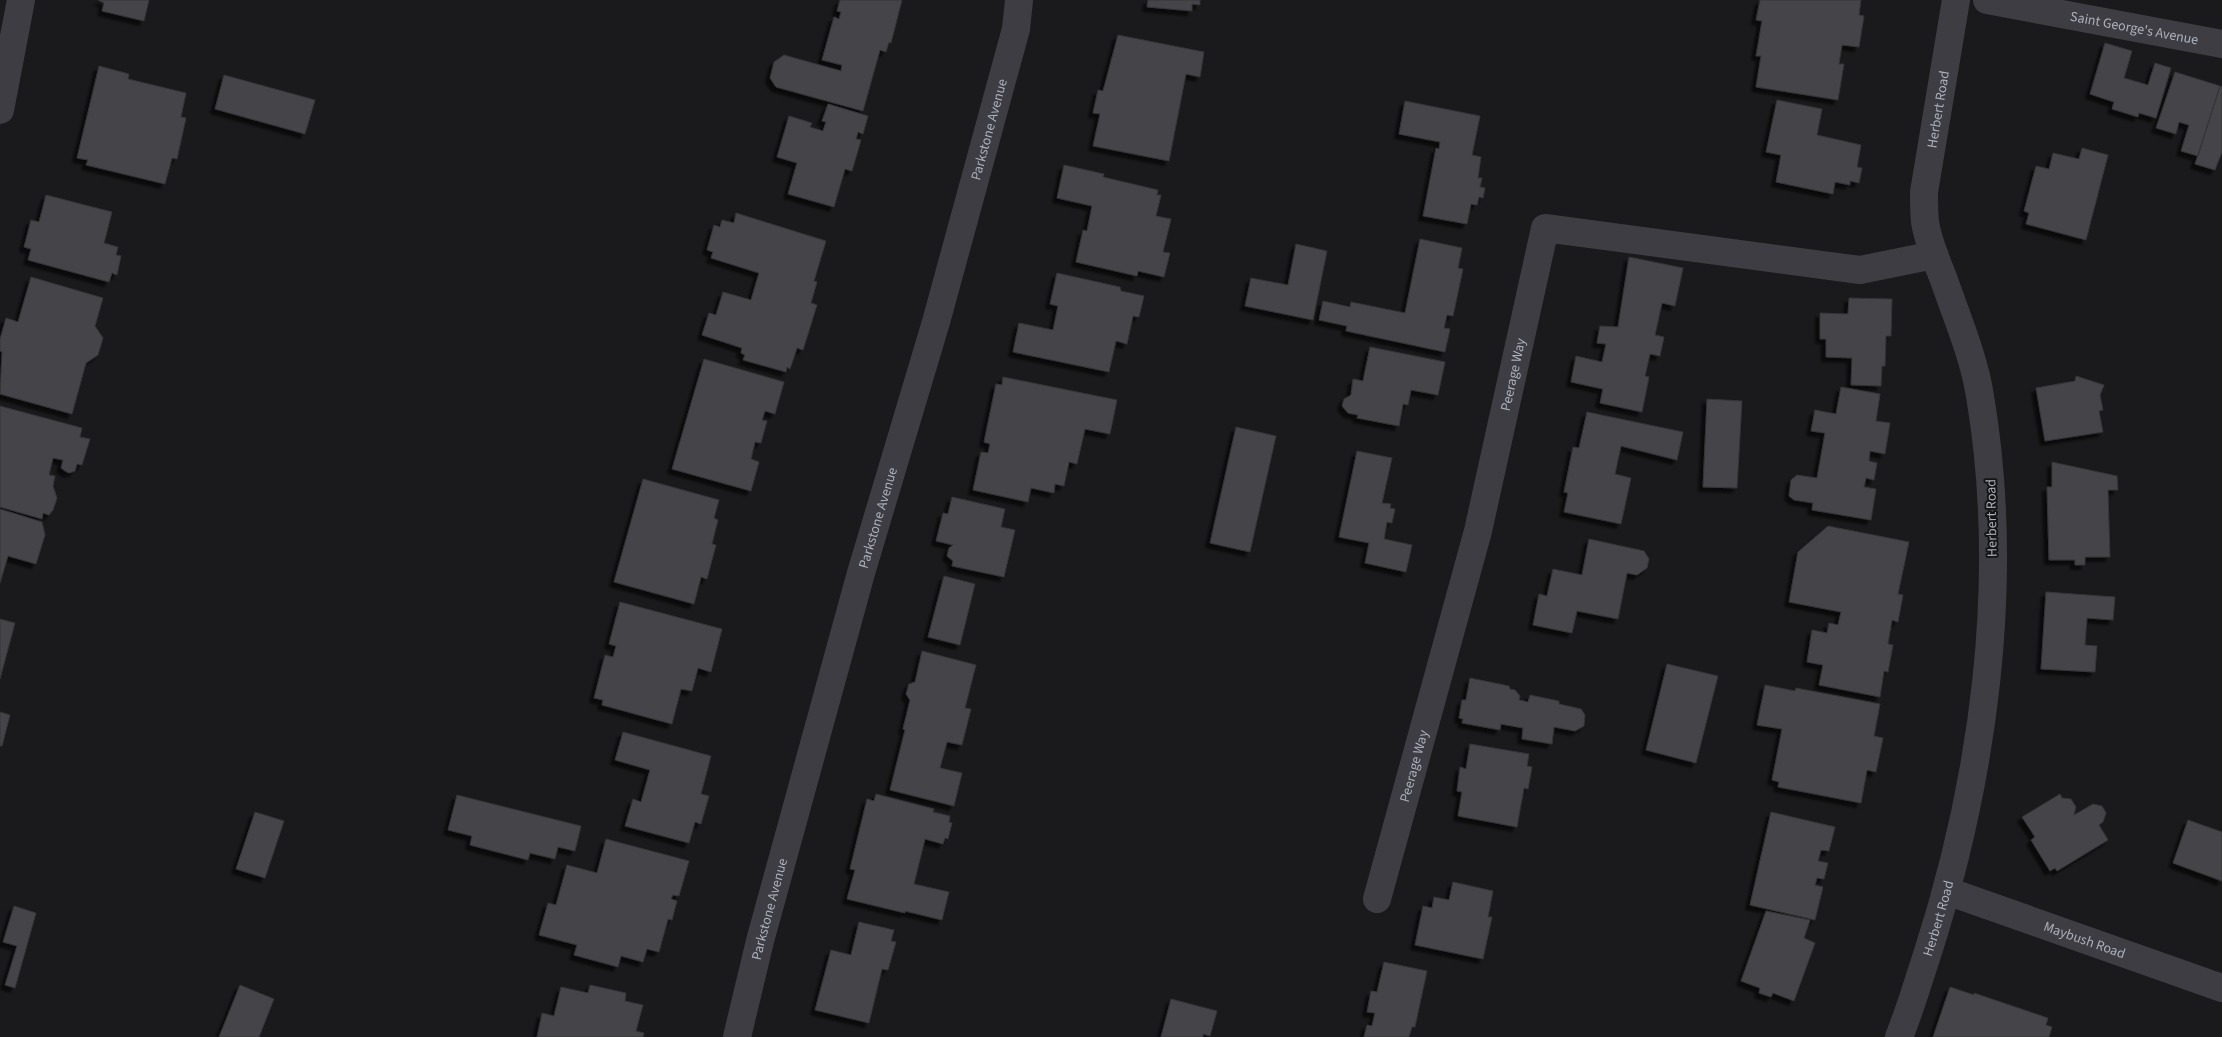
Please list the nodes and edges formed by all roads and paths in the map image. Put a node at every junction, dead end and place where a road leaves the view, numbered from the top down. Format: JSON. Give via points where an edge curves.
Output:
{"nodes":[{"id":1,"x":21,"y":0,"type":"edge"},
{"id":2,"x":1019,"y":0,"type":"edge"},
{"id":3,"x":1956,"y":0,"type":"edge"},
{"id":4,"x":1987,"y":0,"type":"edge"},
{"id":5,"x":2222,"y":44,"type":"edge"},
{"id":6,"x":0,"y":110,"type":"edge"},
{"id":7,"x":1934,"y":255,"type":"junction"},
{"id":8,"x":1948,"y":892,"type":"junction"},
{"id":9,"x":1377,"y":899,"type":"dead end"},
{"id":10,"x":2222,"y":988,"type":"edge"},
{"id":11,"x":737,"y":1037,"type":"edge"},
{"id":12,"x":1899,"y":1037,"type":"edge"}],
"edges":[{"from":1,"to":6,"type":"street"},
{"from":2,"to":11,"type":"street","name":"Parkstone Avenue","via":[[1016,29],[939,313],[861,572],[760,941]]},
{"from":3,"to":7,"type":"street","name":"Herbert Road","via":[[1924,192],[1926,224]]},
{"from":4,"to":5,"type":"street","name":"Saint George's Avenue"},
{"from":7,"to":8,"type":"street","name":"Herbert Road","via":[[1980,392],[1989,452],[1992,504],[1989,641],[1980,732]]},
{"from":7,"to":9,"type":"street","name":"Peerage Way","via":[[1860,270],[1546,228],[1478,531]]},
{"from":8,"to":10,"type":"street","name":"Maybush Road"},
{"from":8,"to":12,"type":"street","name":"Herbert Road"}]}
